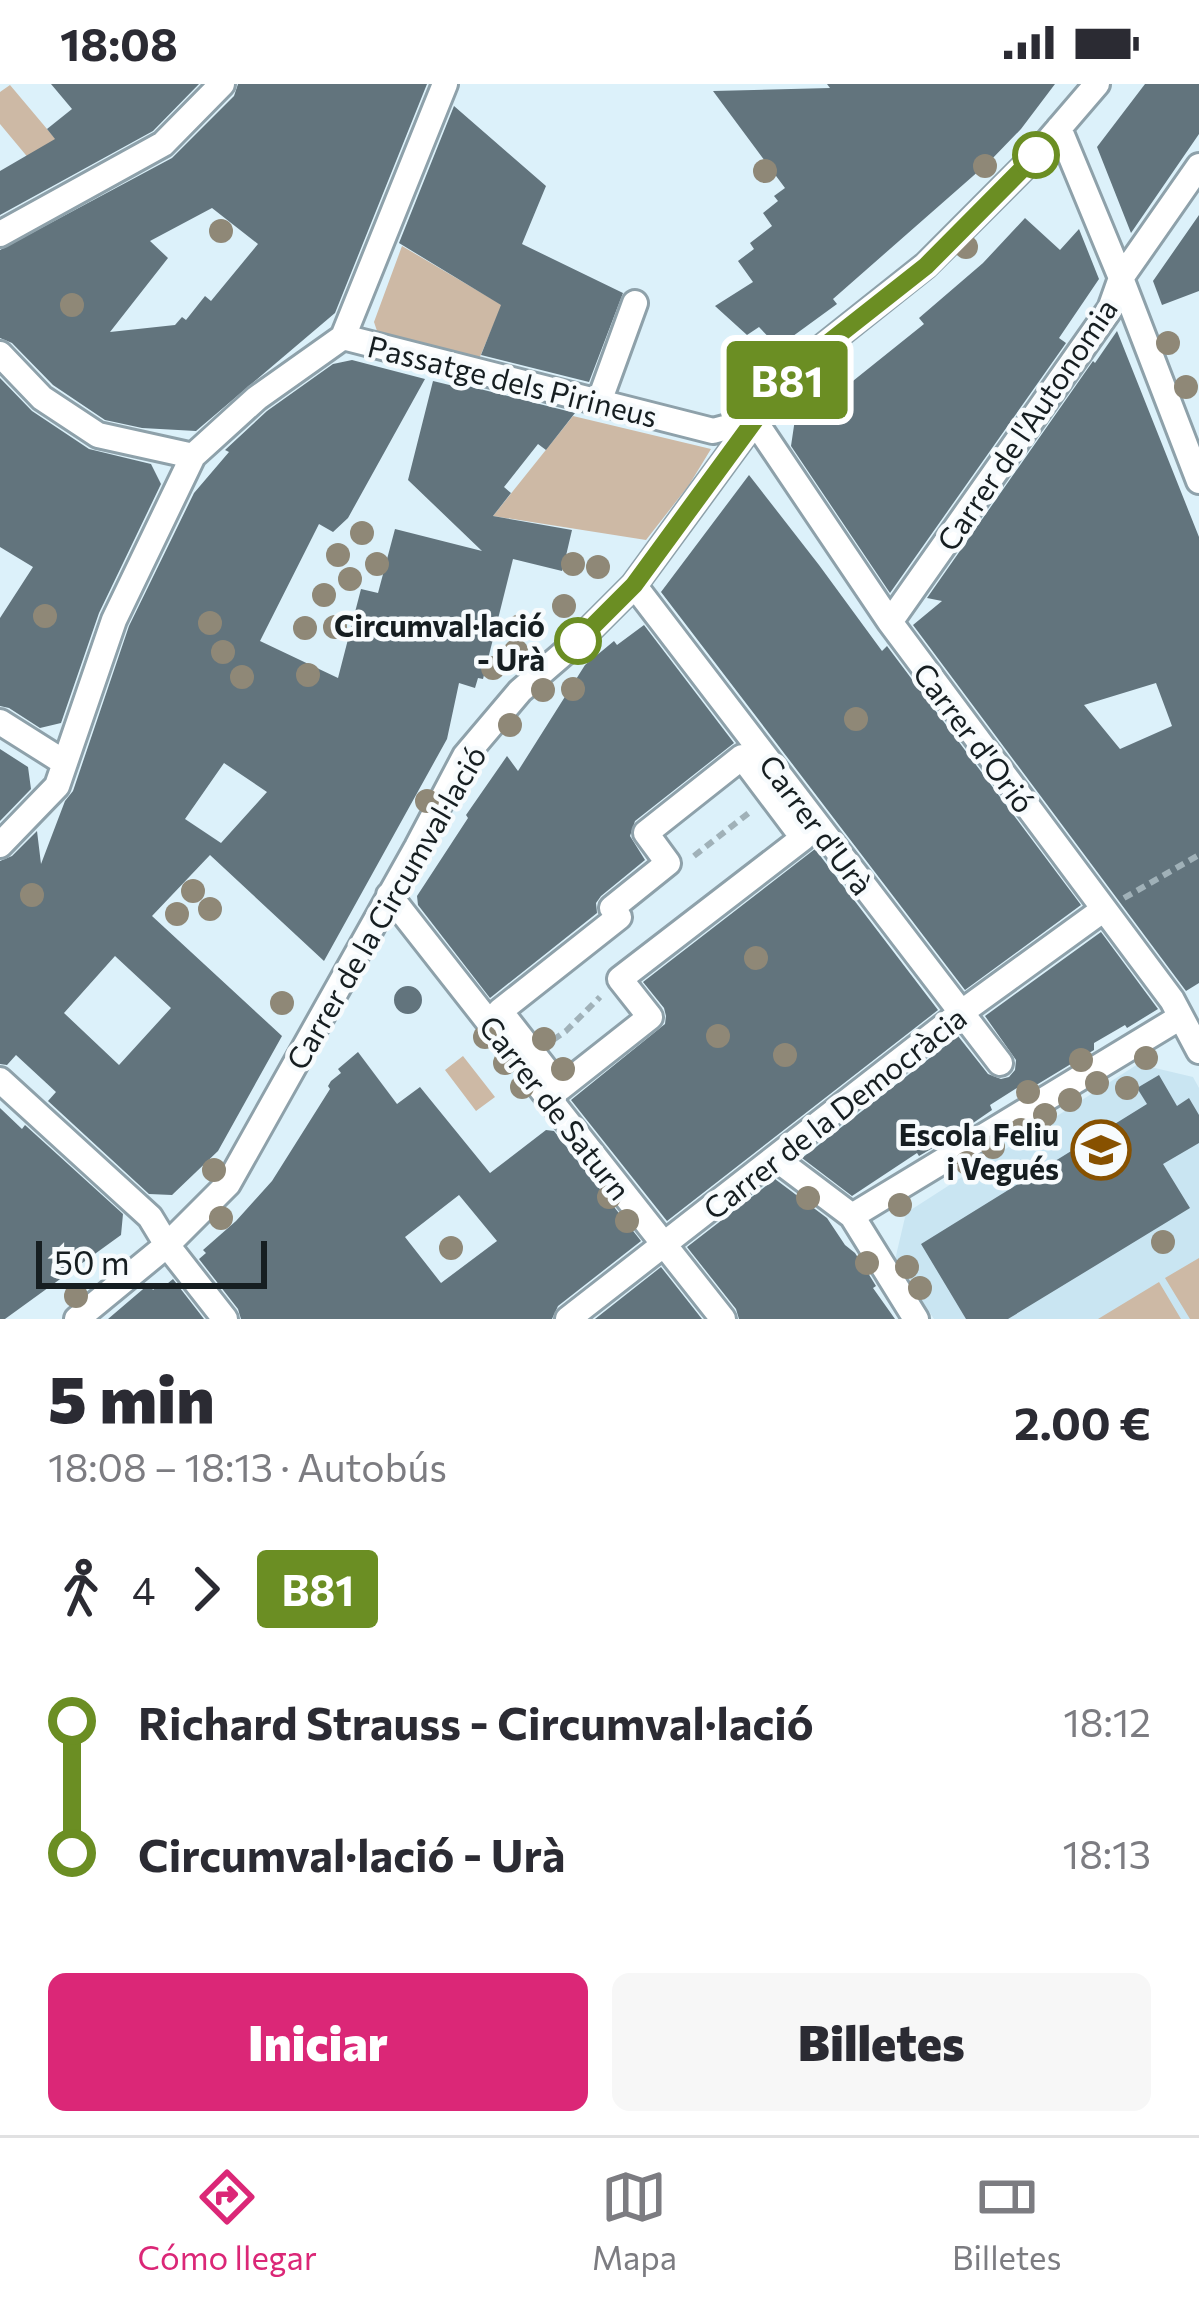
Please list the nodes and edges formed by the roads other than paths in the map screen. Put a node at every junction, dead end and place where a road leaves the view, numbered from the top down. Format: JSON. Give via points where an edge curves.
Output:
{"nodes":[{"id":1,"x":222,"y":84,"type":"edge"},
{"id":2,"x":445,"y":84,"type":"edge"},
{"id":3,"x":1097,"y":84,"type":"edge"},
{"id":4,"x":1059,"y":128,"type":"junction"},
{"id":5,"x":1199,"y":166,"type":"edge"},
{"id":6,"x":0,"y":235,"type":"edge"},
{"id":7,"x":1121,"y":278,"type":"junction"},
{"id":8,"x":635,"y":303,"type":"dead end"},
{"id":9,"x":343,"y":337,"type":"junction"},
{"id":10,"x":0,"y":354,"type":"edge"},
{"id":11,"x":598,"y":402,"type":"junction"},
{"id":12,"x":754,"y":421,"type":"junction"},
{"id":13,"x":193,"y":456,"type":"junction"},
{"id":14,"x":1199,"y":481,"type":"edge"},
{"id":15,"x":634,"y":585,"type":"junction"},
{"id":16,"x":890,"y":622,"type":"junction"},
{"id":17,"x":0,"y":722,"type":"edge"},
{"id":18,"x":65,"y":763,"type":"junction"},
{"id":19,"x":803,"y":838,"type":"joint"},
{"id":20,"x":0,"y":844,"type":"edge"},
{"id":21,"x":389,"y":895,"type":"junction"},
{"id":22,"x":1110,"y":906,"type":"junction"},
{"id":23,"x":962,"y":1012,"type":"junction"},
{"id":24,"x":1179,"y":1018,"type":"junction"},
{"id":25,"x":1199,"y":1051,"type":"edge"},
{"id":26,"x":1000,"y":1063,"type":"dead end"},
{"id":27,"x":0,"y":1080,"type":"edge"},
{"id":28,"x":775,"y":1158,"type":"junction"},
{"id":29,"x":852,"y":1216,"type":"junction"},
{"id":30,"x":664,"y":1244,"type":"junction"},
{"id":31,"x":167,"y":1245,"type":"junction"},
{"id":32,"x":915,"y":1318,"type":"edge"},
{"id":33,"x":77,"y":1319,"type":"edge"},
{"id":34,"x":225,"y":1319,"type":"edge"},
{"id":35,"x":568,"y":1319,"type":"edge"},
{"id":36,"x":723,"y":1319,"type":"edge"}],
"edges":[{"from":1,"to":6,"type":"street","via":[[164,144]]},
{"from":2,"to":9,"type":"street"},
{"from":3,"to":4,"type":"street","name":"Carrer de la Circumval·lació"},
{"from":4,"to":7,"type":"street"},
{"from":4,"to":12,"type":"street","name":"Carrer de la Circumval·lació","via":[[926,266],[808,359]]},
{"from":5,"to":7,"type":"street","name":"Carrer de l'Autonomia"},
{"from":7,"to":14,"type":"street"},
{"from":7,"to":16,"type":"street","name":"Carrer de l'Autonomia","via":[[1110,309]]},
{"from":8,"to":11,"type":"street"},
{"from":9,"to":11,"type":"street","name":"Passatge dels Pirineus"},
{"from":9,"to":13,"type":"street"},
{"from":10,"to":13,"type":"street","via":[[42,398],[98,435]]},
{"from":11,"to":12,"type":"street","name":"Passatge dels Pirineus","via":[[713,431]]},
{"from":12,"to":15,"type":"street","name":"Carrer de la Circumval·lació"},
{"from":12,"to":16,"type":"street","name":"Carrer d'Orió"},
{"from":13,"to":18,"type":"street","via":[[114,620]]},
{"from":15,"to":21,"type":"street","name":"Carrer de la Circumval·lació","via":[[520,691],[465,756]]},
{"from":15,"to":23,"type":"street","name":"Carrer d'Urà"},
{"from":16,"to":22,"type":"street","name":"Carrer d'Orió"},
{"from":17,"to":18,"type":"street"},
{"from":18,"to":20,"type":"street","via":[[58,786]]},
{"from":19,"to":19,"type":"street","via":[[620,979],[650,1017],[560,1088],[500,1011],[619,917],[612,908],[668,863],[646,833],[742,757]]},
{"from":21,"to":30,"type":"street","name":"Carrer de Saturn"},
{"from":21,"to":31,"type":"street","name":"Carrer de la Circumval·lació","via":[[228,1184]]},
{"from":22,"to":23,"type":"street","name":"Carrer de la Democràcia"},
{"from":22,"to":24,"type":"street","name":"Carrer d'Orió"},
{"from":23,"to":26,"type":"street","name":"Carrer d'Urà"},
{"from":23,"to":28,"type":"street","name":"Carrer de la Democràcia"},
{"from":24,"to":25,"type":"street","name":"Carrer d'Orió"},
{"from":24,"to":29,"type":"street"},
{"from":27,"to":31,"type":"street","via":[[150,1217]]},
{"from":28,"to":29,"type":"street"},
{"from":28,"to":30,"type":"street","name":"Carrer de la Democràcia"},
{"from":29,"to":32,"type":"street"},
{"from":30,"to":35,"type":"street","name":"Carrer de la Democràcia"},
{"from":30,"to":36,"type":"street","name":"Carrer de Saturn"},
{"from":31,"to":33,"type":"street","name":"Carrer de la Circumval·lació"},
{"from":31,"to":34,"type":"street"}]}
